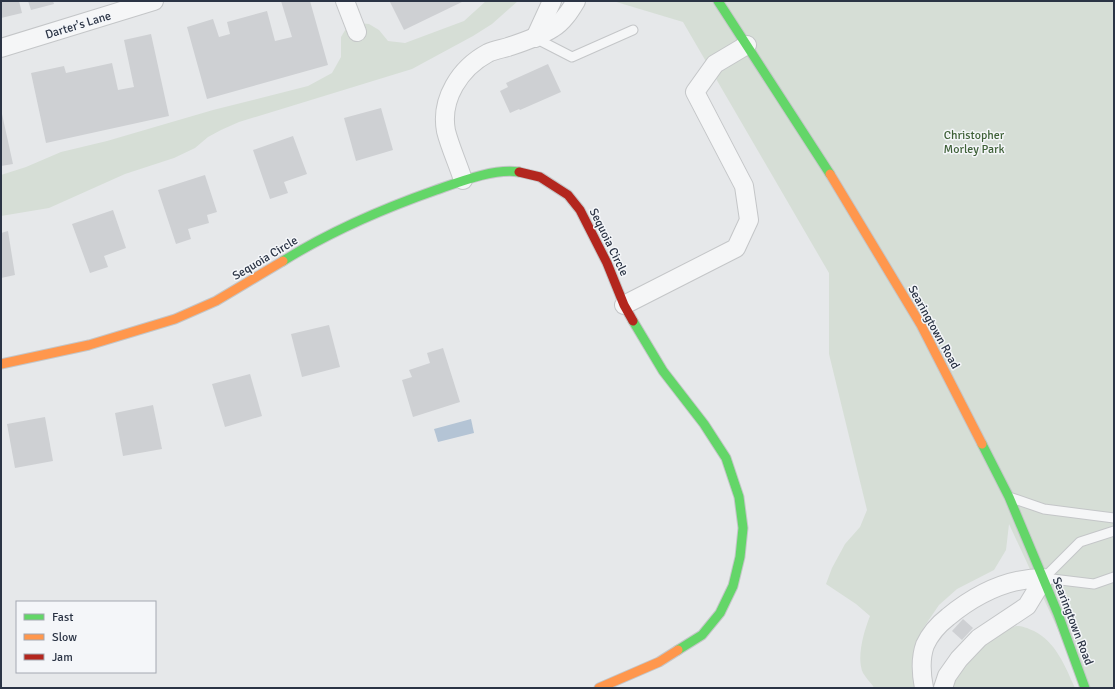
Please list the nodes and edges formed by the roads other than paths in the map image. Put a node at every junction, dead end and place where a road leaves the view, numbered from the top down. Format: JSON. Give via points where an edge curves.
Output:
{"nodes":[{"id":1,"x":154,"y":1,"type":"edge"},
{"id":2,"x":345,"y":1,"type":"edge"},
{"id":3,"x":552,"y":1,"type":"edge"},
{"id":4,"x":576,"y":1,"type":"edge"},
{"id":5,"x":718,"y":1,"type":"edge"},
{"id":6,"x":633,"y":30,"type":"dead end"},
{"id":7,"x":358,"y":32,"type":"dead end"},
{"id":8,"x":535,"y":38,"type":"junction"},
{"id":9,"x":747,"y":45,"type":"junction"},
{"id":10,"x":1,"y":48,"type":"edge"},
{"id":11,"x":463,"y":180,"type":"junction"},
{"id":12,"x":624,"y":305,"type":"junction"},
{"id":13,"x":1,"y":364,"type":"edge"},
{"id":14,"x":1009,"y":497,"type":"junction"},
{"id":15,"x":1114,"y":518,"type":"edge"},
{"id":16,"x":1114,"y":531,"type":"edge"},
{"id":17,"x":1114,"y":577,"type":"edge"},
{"id":18,"x":1044,"y":578,"type":"junction"},
{"id":19,"x":599,"y":688,"type":"edge"},
{"id":20,"x":924,"y":688,"type":"edge"},
{"id":21,"x":943,"y":688,"type":"edge"},
{"id":22,"x":1085,"y":688,"type":"edge"}],
"edges":[{"from":1,"to":10,"type":"street","name":"Darter's Lane"},
{"from":2,"to":7,"type":"street"},
{"from":3,"to":8,"type":"street"},
{"from":4,"to":8,"type":"street","via":[[564,19],[554,28]]},
{"from":5,"to":9,"type":"street","name":"Searingtown Road"},
{"from":6,"to":8,"type":"lane","via":[[572,57]]},
{"from":8,"to":11,"type":"street","via":[[488,53],[471,64],[453,88],[448,100],[446,130]]},
{"from":9,"to":12,"type":"street","via":[[715,64],[695,92],[744,186],[749,220],[746,227],[736,248]]},
{"from":9,"to":14,"type":"street","name":"Searingtown Road","via":[[820,156],[921,325]]},
{"from":11,"to":12,"type":"street","name":"Sequoia Circle","via":[[513,171],[540,177],[568,195],[588,224]]},
{"from":11,"to":13,"type":"street","name":"Sequoia Circle","via":[[390,206],[346,226],[216,301],[175,319],[89,345]]},
{"from":12,"to":19,"type":"street","name":"Sequoia Circle","via":[[663,370],[726,458],[739,497],[743,528],[733,586],[720,613],[702,635],[659,662]]},
{"from":14,"to":15,"type":"lane","via":[[1044,509]]},
{"from":14,"to":18,"type":"street","name":"Searingtown Road"},
{"from":16,"to":18,"type":"lane","via":[[1080,542]]},
{"from":17,"to":18,"type":"lane","via":[[1094,584]]},
{"from":18,"to":20,"type":"street","via":[[1016,581],[996,587],[968,602],[945,620],[928,639],[923,653],[921,669]]},
{"from":18,"to":21,"type":"street","via":[[1026,606],[979,638],[959,659],[947,676]]},
{"from":18,"to":22,"type":"street","name":"Searingtown Road"}]}
